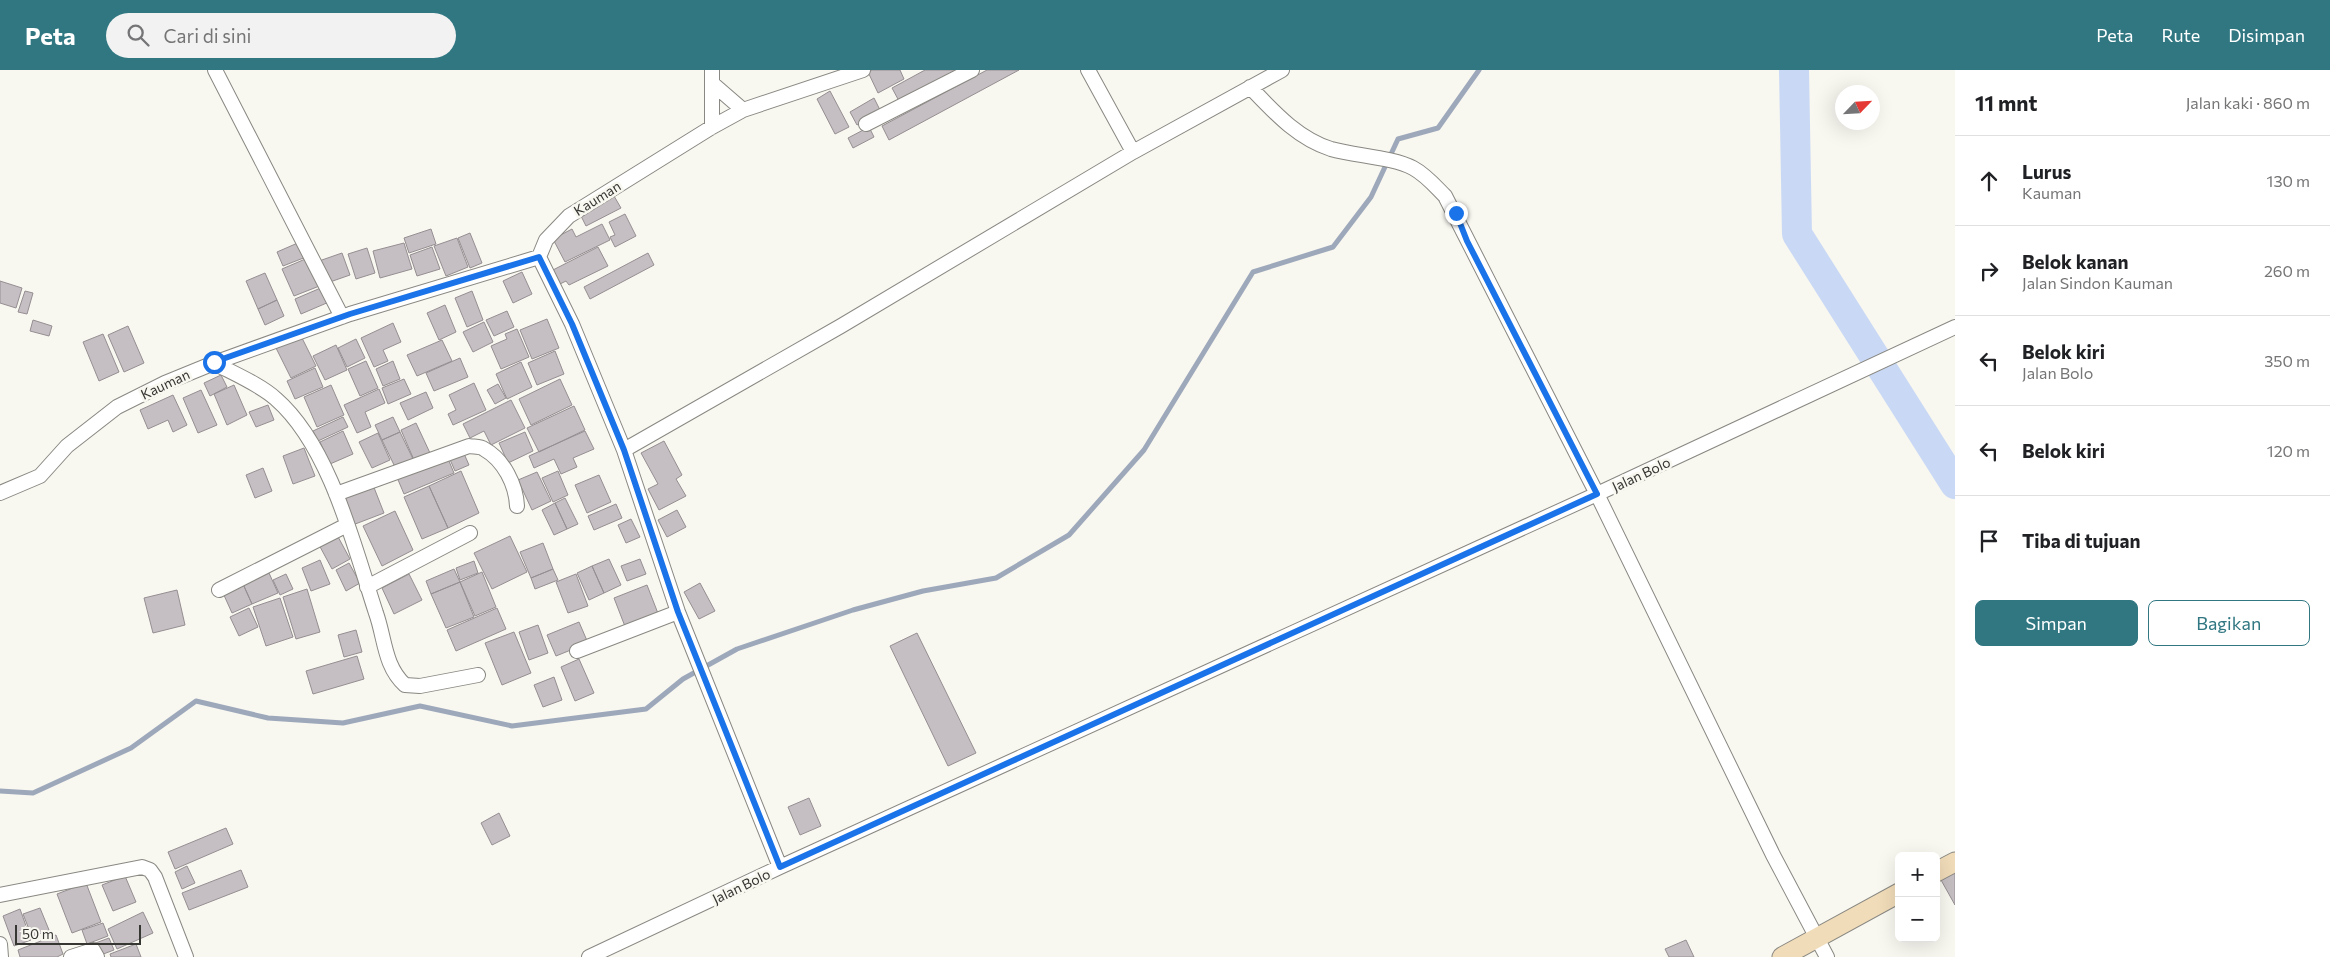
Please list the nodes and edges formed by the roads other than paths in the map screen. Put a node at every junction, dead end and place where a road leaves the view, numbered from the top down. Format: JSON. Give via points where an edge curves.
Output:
{"nodes":[{"id":1,"x":215,"y":70,"type":"edge"},
{"id":2,"x":863,"y":70,"type":"edge"},
{"id":3,"x":972,"y":70,"type":"edge"},
{"id":4,"x":1088,"y":70,"type":"edge"},
{"id":5,"x":1282,"y":70,"type":"edge"},
{"id":6,"x":712,"y":77,"type":"edge"},
{"id":7,"x":1250,"y":87,"type":"junction"},
{"id":8,"x":743,"y":110,"type":"junction"},
{"id":9,"x":866,"y":124,"type":"dead end"},
{"id":10,"x":712,"y":127,"type":"junction"},
{"id":11,"x":1133,"y":152,"type":"junction"},
{"id":12,"x":539,"y":257,"type":"junction"},
{"id":13,"x":342,"y":317,"type":"junction"},
{"id":14,"x":1955,"y":327,"type":"edge"},
{"id":15,"x":214,"y":362,"type":"junction"},
{"id":16,"x":624,"y":450,"type":"junction"},
{"id":17,"x":0,"y":493,"type":"edge"},
{"id":18,"x":336,"y":494,"type":"junction"},
{"id":19,"x":1597,"y":494,"type":"junction"},
{"id":20,"x":517,"y":506,"type":"dead end"},
{"id":21,"x":346,"y":525,"type":"junction"},
{"id":22,"x":470,"y":533,"type":"dead end"},
{"id":23,"x":367,"y":587,"type":"junction"},
{"id":24,"x":219,"y":590,"type":"dead end"},
{"id":25,"x":678,"y":612,"type":"junction"},
{"id":26,"x":577,"y":651,"type":"dead end"},
{"id":27,"x":478,"y":675,"type":"dead end"},
{"id":28,"x":1955,"y":862,"type":"edge"},
{"id":29,"x":780,"y":867,"type":"junction"},
{"id":30,"x":1940,"y":870,"type":"edge"},
{"id":31,"x":0,"y":895,"type":"edge"},
{"id":32,"x":1895,"y":895,"type":"edge"},
{"id":33,"x":1818,"y":938,"type":"junction"},
{"id":34,"x":0,"y":944,"type":"edge"},
{"id":35,"x":1,"y":957,"type":"edge"},
{"id":36,"x":71,"y":957,"type":"edge"},
{"id":37,"x":97,"y":957,"type":"edge"},
{"id":38,"x":186,"y":957,"type":"edge"},
{"id":39,"x":590,"y":957,"type":"edge"},
{"id":40,"x":1782,"y":957,"type":"edge"},
{"id":41,"x":1827,"y":957,"type":"edge"}],
"edges":[{"from":1,"to":13,"type":"street"},
{"from":2,"to":8,"type":"street","name":"Kauman"},
{"from":3,"to":9,"type":"street"},
{"from":4,"to":11,"type":"street"},
{"from":5,"to":7,"type":"street"},
{"from":6,"to":8,"type":"street"},
{"from":6,"to":10,"type":"street"},
{"from":7,"to":11,"type":"street"},
{"from":7,"to":19,"type":"street","via":[[1295,130],[1332,149],[1411,167],[1445,196]]},
{"from":8,"to":10,"type":"street","name":"Kauman"},
{"from":10,"to":12,"type":"street","name":"Kauman","via":[[569,216],[546,240]]},
{"from":11,"to":16,"type":"street","via":[[841,326]]},
{"from":12,"to":13,"type":"street","name":"Kauman"},
{"from":12,"to":16,"type":"street","via":[[572,324]]},
{"from":13,"to":15,"type":"street","name":"Kauman"},
{"from":14,"to":19,"type":"street","name":"Jalan Bolo"},
{"from":15,"to":17,"type":"street","name":"Kauman","via":[[116,407],[67,446],[40,476]]},
{"from":15,"to":18,"type":"street","via":[[276,398],[303,429]]},
{"from":16,"to":25,"type":"street"},
{"from":18,"to":20,"type":"street","via":[[469,446],[483,448],[500,462],[517,493]]},
{"from":18,"to":21,"type":"street"},
{"from":19,"to":29,"type":"street","name":"Jalan Bolo"},
{"from":19,"to":33,"type":"street","via":[[1773,855]]},
{"from":21,"to":23,"type":"street"},
{"from":21,"to":24,"type":"street"},
{"from":22,"to":23,"type":"street"},
{"from":23,"to":27,"type":"street","via":[[385,652],[396,677],[405,685],[420,686]]},
{"from":25,"to":26,"type":"street"},
{"from":25,"to":29,"type":"street"},
{"from":28,"to":30,"type":"street"},
{"from":29,"to":39,"type":"street","name":"Jalan Bolo"},
{"from":31,"to":38,"type":"street","via":[[142,867],[155,877]]},
{"from":32,"to":33,"type":"street"},
{"from":33,"to":40,"type":"street"},
{"from":33,"to":41,"type":"street"},
{"from":34,"to":35,"type":"street"},
{"from":36,"to":37,"type":"street","via":[[92,950]]}]}
